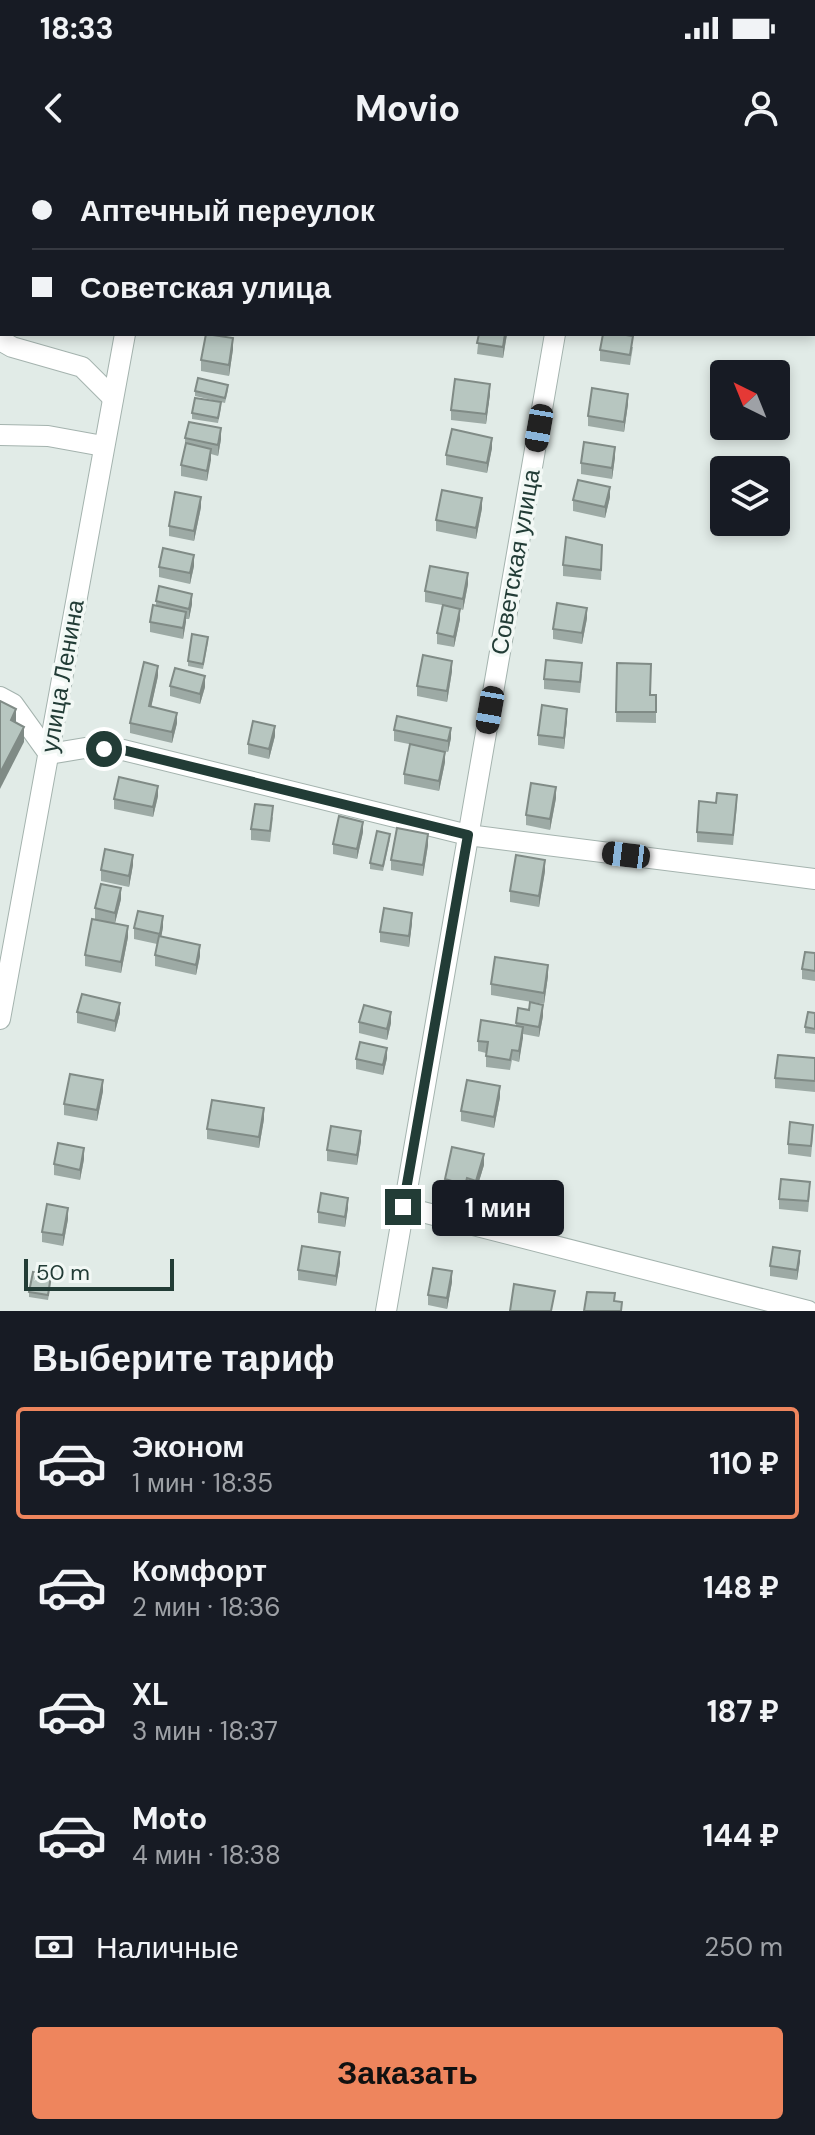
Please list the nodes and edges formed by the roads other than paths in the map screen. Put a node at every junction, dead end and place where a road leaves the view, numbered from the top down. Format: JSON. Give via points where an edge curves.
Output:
{"nodes":[{"id":1,"x":3,"y":336,"type":"edge"},
{"id":2,"x":125,"y":336,"type":"edge"},
{"id":3,"x":555,"y":336,"type":"edge"},
{"id":4,"x":113,"y":398,"type":"junction"},
{"id":5,"x":0,"y":435,"type":"edge"},
{"id":6,"x":103,"y":446,"type":"junction"},
{"id":7,"x":0,"y":697,"type":"edge"},
{"id":8,"x":49,"y":754,"type":"junction"},
{"id":9,"x":468,"y":835,"type":"junction"},
{"id":10,"x":815,"y":879,"type":"edge"},
{"id":11,"x":0,"y":1019,"type":"edge"},
{"id":12,"x":403,"y":1207,"type":"junction"},
{"id":13,"x":386,"y":1311,"type":"edge"},
{"id":14,"x":808,"y":1311,"type":"edge"}],
"edges":[{"from":1,"to":4,"type":"street","via":[[12,347],[82,367]]},
{"from":2,"to":4,"type":"street","name":"улица Ленина"},
{"from":3,"to":9,"type":"street","name":"Советская улица"},
{"from":4,"to":6,"type":"street","name":"улица Ленина"},
{"from":5,"to":6,"type":"street","via":[[48,436]]},
{"from":6,"to":8,"type":"street","name":"улица Ленина"},
{"from":7,"to":8,"type":"street","via":[[13,704]]},
{"from":8,"to":9,"type":"street","via":[[85,748],[123,750]]},
{"from":8,"to":11,"type":"street","name":"улица Ленина"},
{"from":9,"to":10,"type":"street"},
{"from":9,"to":12,"type":"street","name":"Советская улица"},
{"from":12,"to":13,"type":"street","name":"Советская улица"},
{"from":12,"to":14,"type":"street"}]}
